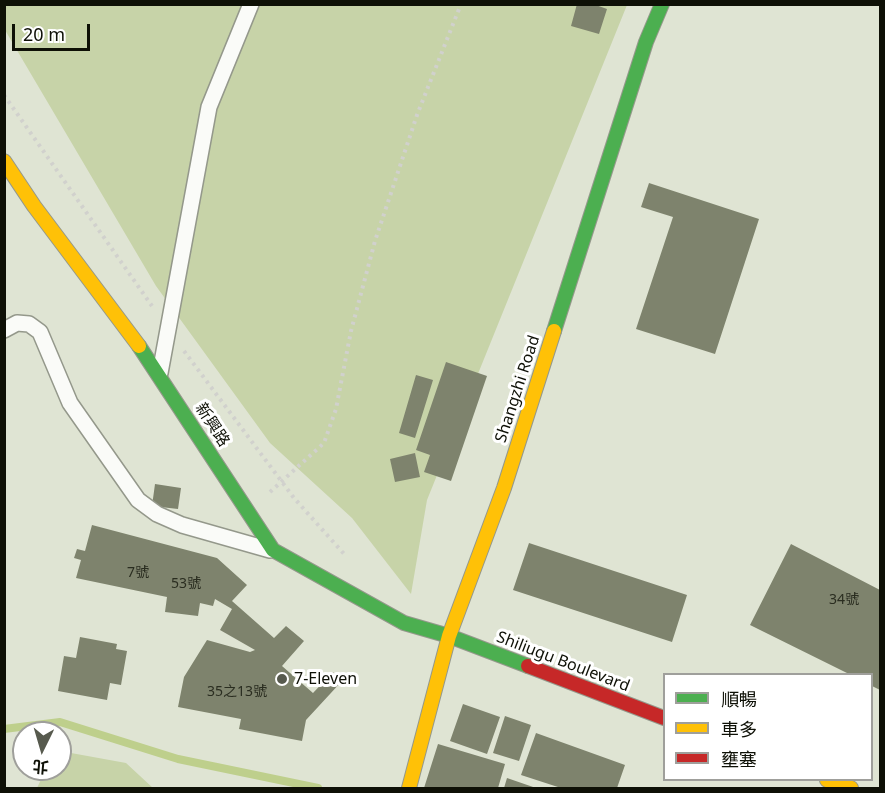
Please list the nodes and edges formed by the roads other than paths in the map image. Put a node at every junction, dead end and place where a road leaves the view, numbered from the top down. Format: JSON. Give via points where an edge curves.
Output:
{"nodes":[{"id":1,"x":251,"y":4,"type":"edge"},
{"id":2,"x":662,"y":4,"type":"edge"},
{"id":3,"x":4,"y":161,"type":"edge"},
{"id":4,"x":4,"y":330,"type":"edge"},
{"id":5,"x":160,"y":375,"type":"junction"},
{"id":6,"x":273,"y":550,"type":"junction"},
{"id":7,"x":449,"y":636,"type":"junction"},
{"id":8,"x":663,"y":718,"type":"edge"},
{"id":9,"x":830,"y":781,"type":"edge"},
{"id":10,"x":409,"y":787,"type":"edge"},
{"id":11,"x":851,"y":789,"type":"edge"}],
"edges":[{"from":1,"to":5,"type":"lane","via":[[209,107]]},
{"from":2,"to":7,"type":"street","name":"Shangzhi Road","via":[[646,42],[504,488]]},
{"from":3,"to":5,"type":"street","name":"新興路"},
{"from":4,"to":6,"type":"lane","via":[[17,323],[29,324],[40,332],[70,403],[138,500],[182,525]]},
{"from":5,"to":6,"type":"street","name":"新興路"},
{"from":6,"to":7,"type":"street","name":"新興路","via":[[404,623]]},
{"from":7,"to":8,"type":"street","name":"Shiliugu Boulevard"},
{"from":7,"to":10,"type":"street","name":"Shangzhi Road"},
{"from":9,"to":11,"type":"street"}]}
